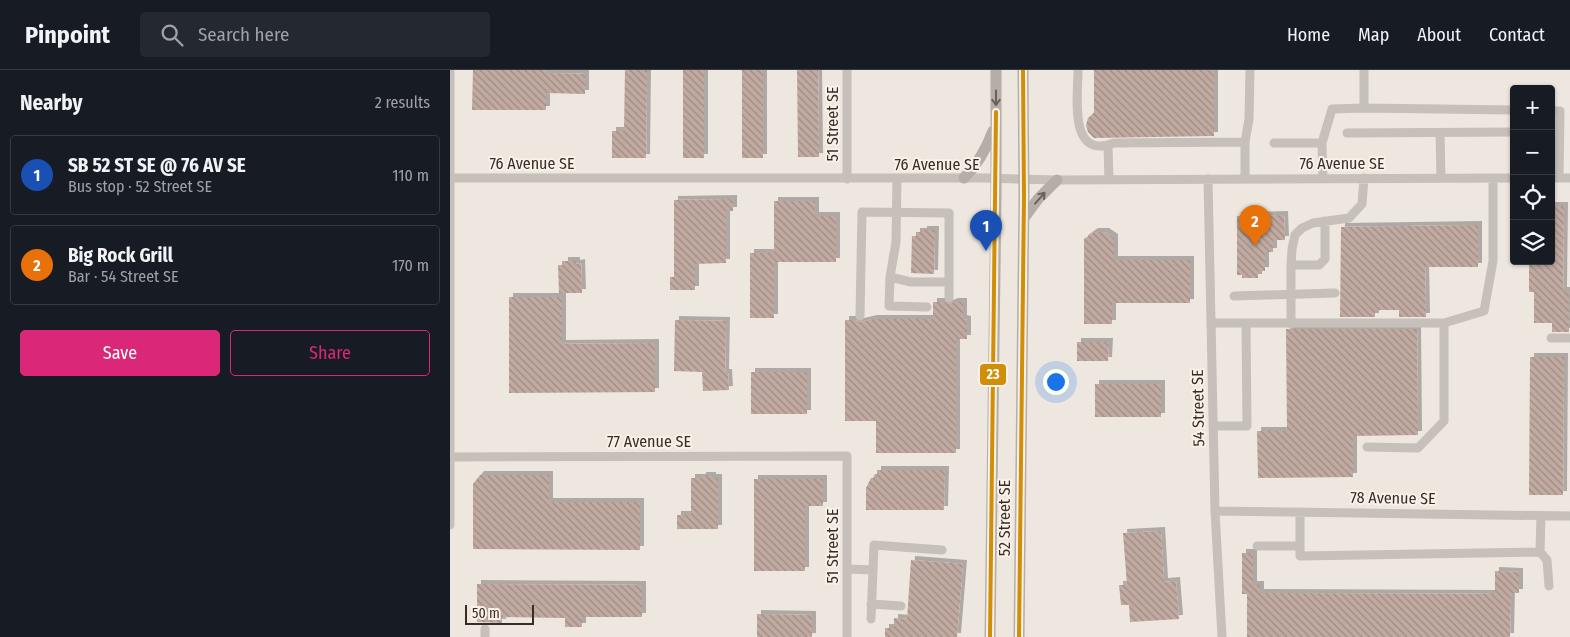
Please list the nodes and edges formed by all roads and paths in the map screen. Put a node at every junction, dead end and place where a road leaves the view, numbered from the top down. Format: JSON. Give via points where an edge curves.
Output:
{"nodes":[{"id":1,"x":450,"y":70,"type":"edge"},
{"id":2,"x":847,"y":70,"type":"edge"},
{"id":3,"x":996,"y":70,"type":"edge"},
{"id":4,"x":1022,"y":70,"type":"edge"},
{"id":5,"x":1078,"y":70,"type":"edge"},
{"id":6,"x":1250,"y":70,"type":"edge"},
{"id":7,"x":1364,"y":70,"type":"edge"},
{"id":8,"x":1364,"y":108,"type":"junction"},
{"id":9,"x":1510,"y":110,"type":"edge"},
{"id":10,"x":1555,"y":110,"type":"edge"},
{"id":11,"x":996,"y":125,"type":"junction"},
{"id":12,"x":1347,"y":132,"type":"dead end"},
{"id":13,"x":1510,"y":132,"type":"edge"},
{"id":14,"x":1555,"y":132,"type":"edge"},
{"id":15,"x":1440,"y":133,"type":"junction"},
{"id":16,"x":1244,"y":142,"type":"junction"},
{"id":17,"x":1274,"y":143,"type":"dead end"},
{"id":18,"x":1322,"y":144,"type":"junction"},
{"id":19,"x":1108,"y":146,"type":"junction"},
{"id":20,"x":450,"y":178,"type":"edge"},
{"id":21,"x":897,"y":178,"type":"junction"},
{"id":22,"x":964,"y":178,"type":"junction"},
{"id":23,"x":1322,"y":178,"type":"junction"},
{"id":24,"x":1364,"y":178,"type":"junction"},
{"id":25,"x":1441,"y":178,"type":"junction"},
{"id":26,"x":1493,"y":178,"type":"junction"},
{"id":27,"x":1510,"y":178,"type":"edge"},
{"id":28,"x":1555,"y":178,"type":"edge"},
{"id":29,"x":1570,"y":178,"type":"edge"},
{"id":30,"x":848,"y":179,"type":"junction"},
{"id":31,"x":996,"y":179,"type":"junction"},
{"id":32,"x":1024,"y":179,"type":"junction"},
{"id":33,"x":1109,"y":179,"type":"junction"},
{"id":34,"x":1208,"y":179,"type":"junction"},
{"id":35,"x":1245,"y":179,"type":"junction"},
{"id":36,"x":1057,"y":180,"type":"junction"},
{"id":37,"x":896,"y":212,"type":"junction"},
{"id":38,"x":1024,"y":218,"type":"junction"},
{"id":39,"x":1325,"y":221,"type":"junction"},
{"id":40,"x":1291,"y":265,"type":"junction"},
{"id":41,"x":890,"y":277,"type":"junction"},
{"id":42,"x":949,"y":282,"type":"junction"},
{"id":43,"x":1335,"y":294,"type":"dead end"},
{"id":44,"x":1291,"y":295,"type":"junction"},
{"id":45,"x":1234,"y":296,"type":"dead end"},
{"id":46,"x":949,"y":298,"type":"dead end"},
{"id":47,"x":927,"y":307,"type":"dead end"},
{"id":48,"x":860,"y":316,"type":"dead end"},
{"id":49,"x":1211,"y":323,"type":"junction"},
{"id":50,"x":1444,"y":323,"type":"junction"},
{"id":51,"x":1246,"y":324,"type":"junction"},
{"id":52,"x":1291,"y":324,"type":"junction"},
{"id":53,"x":1551,"y":338,"type":"dead end"},
{"id":54,"x":1570,"y":338,"type":"edge"},
{"id":55,"x":1213,"y":426,"type":"junction"},
{"id":56,"x":1368,"y":447,"type":"dead end"},
{"id":57,"x":847,"y":456,"type":"joint"},
{"id":58,"x":450,"y":457,"type":"edge"},
{"id":59,"x":1215,"y":511,"type":"junction"},
{"id":60,"x":1300,"y":512,"type":"junction"},
{"id":61,"x":1542,"y":516,"type":"junction"},
{"id":62,"x":1570,"y":516,"type":"edge"},
{"id":63,"x":450,"y":524,"type":"edge"},
{"id":64,"x":1257,"y":546,"type":"dead end"},
{"id":65,"x":1300,"y":546,"type":"junction"},
{"id":66,"x":942,"y":550,"type":"dead end"},
{"id":67,"x":1540,"y":552,"type":"junction"},
{"id":68,"x":847,"y":569,"type":"junction"},
{"id":69,"x":873,"y":570,"type":"junction"},
{"id":70,"x":1549,"y":586,"type":"dead end"},
{"id":71,"x":872,"y":604,"type":"junction"},
{"id":72,"x":901,"y":606,"type":"dead end"},
{"id":73,"x":871,"y":619,"type":"dead end"},
{"id":74,"x":847,"y":637,"type":"edge"},
{"id":75,"x":990,"y":637,"type":"edge"},
{"id":76,"x":1019,"y":637,"type":"edge"},
{"id":77,"x":1222,"y":637,"type":"edge"}],
"edges":[{"from":1,"to":20,"type":"street"},
{"from":2,"to":30,"type":"street","name":"51 Street SE"},
{"from":3,"to":11,"type":"main road","name":"52 Street SE","one_way":true},
{"from":4,"to":32,"type":"main road","name":"52 Street SE"},
{"from":5,"to":19,"type":"street","via":[[1081,135],[1087,142]]},
{"from":6,"to":16,"type":"street","via":[[1250,119]]},
{"from":7,"to":8,"type":"street"},
{"from":8,"to":9,"type":"street"},
{"from":8,"to":18,"type":"street","via":[[1332,109]]},
{"from":10,"to":14,"type":"street","via":[[1560,111]]},
{"from":11,"to":22,"type":"main road","via":[[985,151]]},
{"from":11,"to":31,"type":"main road","name":"52 Street SE"},
{"from":12,"to":15,"type":"street"},
{"from":13,"to":15,"type":"street"},
{"from":15,"to":25,"type":"street"},
{"from":16,"to":19,"type":"street","via":[[1114,143]]},
{"from":16,"to":35,"type":"street"},
{"from":17,"to":18,"type":"street"},
{"from":18,"to":23,"type":"street"},
{"from":19,"to":33,"type":"street"},
{"from":20,"to":30,"type":"street","name":"76 Avenue SE"},
{"from":20,"to":58,"type":"street"},
{"from":21,"to":22,"type":"street","name":"76 Avenue SE"},
{"from":21,"to":30,"type":"street","name":"76 Avenue SE"},
{"from":21,"to":37,"type":"street"},
{"from":22,"to":31,"type":"street","name":"76 Avenue SE"},
{"from":23,"to":24,"type":"street","name":"76 Avenue SE"},
{"from":23,"to":35,"type":"street","name":"76 Avenue SE"},
{"from":24,"to":25,"type":"street","name":"76 Avenue SE"},
{"from":24,"to":39,"type":"street","via":[[1362,204],[1349,218]]},
{"from":25,"to":26,"type":"street","name":"76 Avenue SE"},
{"from":26,"to":27,"type":"street","name":"76 Avenue SE"},
{"from":26,"to":50,"type":"street","via":[[1493,261],[1484,311]]},
{"from":28,"to":29,"type":"street"},
{"from":31,"to":32,"type":"street","name":"76 Avenue SE"},
{"from":31,"to":75,"type":"main road","name":"52 Street SE"},
{"from":32,"to":36,"type":"street","name":"76 Avenue SE"},
{"from":32,"to":38,"type":"main road","name":"52 Street SE"},
{"from":33,"to":34,"type":"street","name":"76 Avenue SE"},
{"from":33,"to":36,"type":"street","name":"76 Avenue SE"},
{"from":34,"to":35,"type":"street","name":"76 Avenue SE"},
{"from":34,"to":49,"type":"street","name":"54 Street SE"},
{"from":38,"to":36,"type":"main road","one_way":true},
{"from":37,"to":41,"type":"street","via":[[896,242]]},
{"from":37,"to":42,"type":"street","via":[[949,213]]},
{"from":37,"to":48,"type":"street","via":[[862,212]]},
{"from":38,"to":76,"type":"main road","name":"52 Street SE"},
{"from":39,"to":40,"type":"street","via":[[1302,228],[1296,235]]},
{"from":39,"to":40,"type":"street","via":[[1325,259],[1319,265]]},
{"from":40,"to":44,"type":"street"},
{"from":41,"to":42,"type":"street","via":[[911,282]]},
{"from":41,"to":47,"type":"street","via":[[889,306]]},
{"from":42,"to":46,"type":"street"},
{"from":43,"to":44,"type":"street"},
{"from":44,"to":45,"type":"street"},
{"from":44,"to":52,"type":"street"},
{"from":49,"to":51,"type":"street"},
{"from":49,"to":55,"type":"street","name":"54 Street SE"},
{"from":50,"to":52,"type":"street"},
{"from":50,"to":56,"type":"street","via":[[1444,421],[1418,448]]},
{"from":51,"to":52,"type":"street"},
{"from":51,"to":55,"type":"street","via":[[1247,426]]},
{"from":53,"to":54,"type":"street"},
{"from":55,"to":59,"type":"street","name":"54 Street SE"},
{"from":57,"to":58,"type":"street","name":"77 Avenue SE"},
{"from":57,"to":68,"type":"street","name":"51 Street SE"},
{"from":58,"to":63,"type":"street"},
{"from":59,"to":60,"type":"street","name":"78 Avenue SE"},
{"from":59,"to":77,"type":"street","name":"54 Street SE"},
{"from":60,"to":61,"type":"street","name":"78 Avenue SE"},
{"from":60,"to":65,"type":"street"},
{"from":61,"to":62,"type":"street","name":"78 Avenue SE"},
{"from":61,"to":67,"type":"street"},
{"from":64,"to":65,"type":"street"},
{"from":65,"to":67,"type":"street","via":[[1300,556]]},
{"from":66,"to":69,"type":"street","via":[[874,546]]},
{"from":67,"to":70,"type":"street","via":[[1548,560]]},
{"from":68,"to":69,"type":"street"},
{"from":68,"to":74,"type":"street","name":"51 Street SE"},
{"from":69,"to":71,"type":"street"},
{"from":71,"to":72,"type":"street"},
{"from":71,"to":73,"type":"street"}]}
